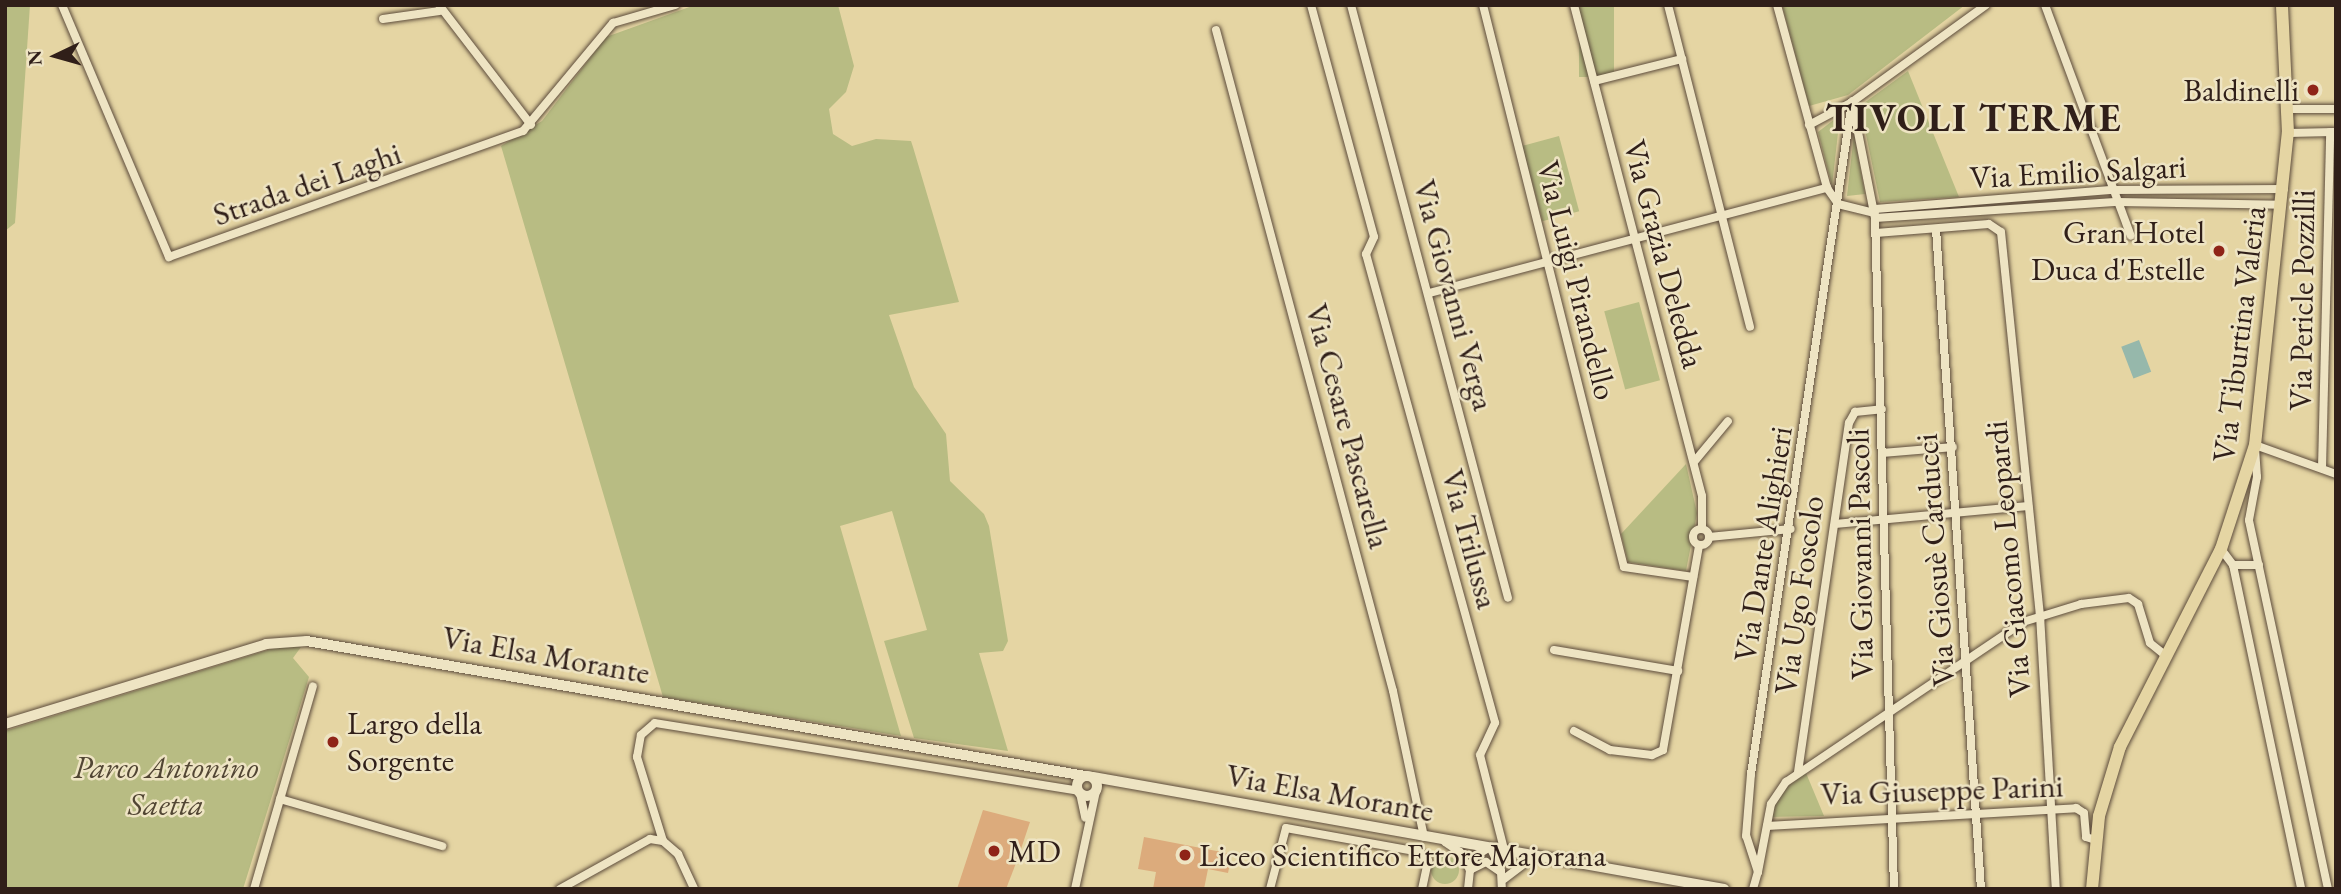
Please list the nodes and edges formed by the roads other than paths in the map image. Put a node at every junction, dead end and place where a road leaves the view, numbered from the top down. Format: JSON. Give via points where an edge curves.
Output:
{"nodes":[{"id":1,"x":62,"y":5,"type":"edge"},
{"id":2,"x":675,"y":5,"type":"edge"},
{"id":3,"x":1311,"y":5,"type":"edge"},
{"id":4,"x":1351,"y":5,"type":"edge"},
{"id":5,"x":1483,"y":5,"type":"edge"},
{"id":6,"x":1574,"y":5,"type":"edge"},
{"id":7,"x":1668,"y":5,"type":"edge"},
{"id":8,"x":1777,"y":5,"type":"edge"},
{"id":9,"x":1986,"y":5,"type":"edge"},
{"id":10,"x":2045,"y":5,"type":"edge"},
{"id":11,"x":2281,"y":5,"type":"edge"},
{"id":12,"x":439,"y":8,"type":"edge"},
{"id":13,"x":383,"y":19,"type":"dead end"},
{"id":14,"x":1216,"y":30,"type":"dead end"},
{"id":15,"x":1682,"y":60,"type":"junction"},
{"id":16,"x":1594,"y":81,"type":"junction"},
{"id":17,"x":1852,"y":102,"type":"junction"},
{"id":18,"x":2289,"y":109,"type":"junction"},
{"id":19,"x":2336,"y":109,"type":"edge"},
{"id":20,"x":531,"y":125,"type":"junction"},
{"id":21,"x":1809,"y":125,"type":"junction"},
{"id":22,"x":2333,"y":132,"type":"edge"},
{"id":23,"x":2288,"y":133,"type":"junction"},
{"id":24,"x":1827,"y":188,"type":"junction"},
{"id":25,"x":2284,"y":189,"type":"junction"},
{"id":26,"x":2113,"y":190,"type":"junction"},
{"id":27,"x":2118,"y":202,"type":"junction"},
{"id":28,"x":1838,"y":204,"type":"junction"},
{"id":29,"x":2282,"y":205,"type":"junction"},
{"id":30,"x":1875,"y":213,"type":"junction"},
{"id":31,"x":1722,"y":215,"type":"junction"},
{"id":32,"x":1936,"y":229,"type":"junction"},
{"id":33,"x":1876,"y":233,"type":"junction"},
{"id":34,"x":2131,"y":236,"type":"dead end"},
{"id":35,"x":1635,"y":240,"type":"junction"},
{"id":36,"x":1548,"y":262,"type":"junction"},
{"id":37,"x":1429,"y":293,"type":"junction"},
{"id":38,"x":1750,"y":327,"type":"dead end"},
{"id":39,"x":1882,"y":409,"type":"junction"},
{"id":40,"x":1728,"y":421,"type":"dead end"},
{"id":41,"x":2255,"y":445,"type":"junction"},
{"id":42,"x":1953,"y":447,"type":"junction"},
{"id":43,"x":1883,"y":453,"type":"junction"},
{"id":44,"x":1694,"y":462,"type":"junction"},
{"id":45,"x":2322,"y":468,"type":"junction"},
{"id":46,"x":2336,"y":474,"type":"edge"},
{"id":47,"x":2028,"y":506,"type":"junction"},
{"id":48,"x":1957,"y":513,"type":"junction"},
{"id":49,"x":1884,"y":520,"type":"junction"},
{"id":50,"x":1835,"y":524,"type":"junction"},
{"id":51,"x":1702,"y":529,"type":"junction"},
{"id":52,"x":1791,"y":529,"type":"junction"},
{"id":53,"x":1709,"y":537,"type":"junction"},
{"id":54,"x":1699,"y":545,"type":"junction"},
{"id":55,"x":2221,"y":549,"type":"junction"},
{"id":56,"x":2233,"y":565,"type":"junction"},
{"id":57,"x":2259,"y":565,"type":"junction"},
{"id":58,"x":1693,"y":577,"type":"junction"},
{"id":59,"x":1508,"y":598,"type":"dead end"},
{"id":60,"x":2040,"y":615,"type":"junction"},
{"id":61,"x":1554,"y":650,"type":"dead end"},
{"id":62,"x":2165,"y":655,"type":"junction"},
{"id":63,"x":1965,"y":662,"type":"junction"},
{"id":64,"x":1678,"y":671,"type":"junction"},
{"id":65,"x":313,"y":686,"type":"dead end"},
{"id":66,"x":1887,"y":712,"type":"junction"},
{"id":67,"x":5,"y":724,"type":"edge"},
{"id":68,"x":1574,"y":732,"type":"dead end"},
{"id":69,"x":1798,"y":772,"type":"junction"},
{"id":70,"x":1089,"y":776,"type":"junction"},
{"id":71,"x":1079,"y":792,"type":"junction"},
{"id":72,"x":1096,"y":792,"type":"junction"},
{"id":73,"x":280,"y":799,"type":"junction"},
{"id":74,"x":2052,"y":810,"type":"junction"},
{"id":75,"x":1975,"y":813,"type":"junction"},
{"id":76,"x":1890,"y":816,"type":"junction"},
{"id":77,"x":1086,"y":820,"type":"junction"},
{"id":78,"x":1767,"y":826,"type":"junction"},
{"id":79,"x":1424,"y":837,"type":"junction"},
{"id":80,"x":1442,"y":840,"type":"junction"},
{"id":81,"x":663,"y":841,"type":"junction"},
{"id":82,"x":2095,"y":841,"type":"junction"},
{"id":83,"x":442,"y":846,"type":"dead end"},
{"id":84,"x":1490,"y":847,"type":"junction"},
{"id":85,"x":1504,"y":849,"type":"junction"},
{"id":86,"x":1536,"y":855,"type":"junction"},
{"id":87,"x":1758,"y":872,"type":"junction"},
{"id":88,"x":1468,"y":874,"type":"junction"},
{"id":89,"x":1502,"y":880,"type":"edge"},
{"id":90,"x":254,"y":889,"type":"edge"},
{"id":91,"x":559,"y":889,"type":"edge"},
{"id":92,"x":694,"y":889,"type":"edge"},
{"id":93,"x":1075,"y":889,"type":"edge"},
{"id":94,"x":1270,"y":889,"type":"edge"},
{"id":95,"x":1422,"y":889,"type":"edge"},
{"id":96,"x":1459,"y":889,"type":"edge"},
{"id":97,"x":1468,"y":889,"type":"edge"},
{"id":98,"x":1724,"y":889,"type":"edge"},
{"id":99,"x":1753,"y":889,"type":"edge"},
{"id":100,"x":1894,"y":889,"type":"edge"},
{"id":101,"x":1981,"y":889,"type":"edge"},
{"id":102,"x":2056,"y":889,"type":"edge"},
{"id":103,"x":2090,"y":889,"type":"edge"},
{"id":104,"x":2301,"y":889,"type":"edge"},
{"id":105,"x":2328,"y":889,"type":"edge"}],
"edges":[{"from":1,"to":20,"type":"street","name":"Strada dei Laghi","via":[[169,257]]},
{"from":2,"to":20,"type":"street","via":[[625,16],[604,31]]},
{"from":3,"to":85,"type":"street","name":"Via Trilussa","via":[[1374,243],[1366,254],[1495,723],[1480,758]]},
{"from":4,"to":37,"type":"street","name":"Via Giovanni Verga"},
{"from":5,"to":36,"type":"street","name":"Via Luigi Pirandello"},
{"from":6,"to":16,"type":"street","name":"Via Grazia Deledda"},
{"from":7,"to":15,"type":"street"},
{"from":8,"to":21,"type":"street"},
{"from":9,"to":17,"type":"street"},
{"from":10,"to":26,"type":"street"},
{"from":11,"to":18,"type":"main road","name":"Via Tiburtina Valeria"},
{"from":12,"to":13,"type":"street"},
{"from":12,"to":20,"type":"street"},
{"from":14,"to":79,"type":"street","name":"Via Cesare Pascarella","via":[[1389,678]]},
{"from":15,"to":16,"type":"street"},
{"from":15,"to":31,"type":"street"},
{"from":16,"to":35,"type":"street","name":"Via Grazia Deledda"},
{"from":17,"to":21,"type":"street"},
{"from":17,"to":28,"type":"street","name":"Via Dante Alighieri"},
{"from":17,"to":30,"type":"street","name":"Via Giovanni Pascoli"},
{"from":18,"to":19,"type":"street"},
{"from":18,"to":23,"type":"main road","name":"Via Tiburtina Valeria"},
{"from":21,"to":24,"type":"street"},
{"from":22,"to":23,"type":"street"},
{"from":22,"to":45,"type":"street","name":"Via Pericle Pozzilli"},
{"from":23,"to":25,"type":"main road","name":"Via Tiburtina Valeria"},
{"from":24,"to":28,"type":"street"},
{"from":24,"to":31,"type":"street"},
{"from":25,"to":26,"type":"street","name":"Via Emilio Salgari"},
{"from":25,"to":29,"type":"main road","name":"Via Tiburtina Valeria"},
{"from":26,"to":27,"type":"street"},
{"from":26,"to":30,"type":"street","name":"Via Emilio Salgari"},
{"from":27,"to":29,"type":"street","name":"Via Emilio Salgari"},
{"from":27,"to":30,"type":"street","name":"Via Emilio Salgari"},
{"from":27,"to":34,"type":"street"},
{"from":28,"to":30,"type":"street"},
{"from":28,"to":52,"type":"street","name":"Via Dante Alighieri"},
{"from":29,"to":41,"type":"main road","name":"Via Tiburtina Valeria"},
{"from":30,"to":33,"type":"street","name":"Via Giovanni Pascoli"},
{"from":31,"to":35,"type":"street"},
{"from":31,"to":38,"type":"street"},
{"from":32,"to":33,"type":"street"},
{"from":32,"to":42,"type":"street","name":"Via Giosuè Carducci"},
{"from":32,"to":47,"type":"street","name":"Via Giacomo Leopardi","via":[[1999,227]]},
{"from":33,"to":39,"type":"street","name":"Via Giovanni Pascoli"},
{"from":35,"to":36,"type":"street"},
{"from":35,"to":44,"type":"street","name":"Via Grazia Deledda"},
{"from":36,"to":37,"type":"street"},
{"from":36,"to":58,"type":"street","name":"Via Luigi Pirandello","via":[[1624,567]]},
{"from":37,"to":59,"type":"street","name":"Via Giovanni Verga"},
{"from":39,"to":43,"type":"street","name":"Via Giovanni Pascoli"},
{"from":39,"to":50,"type":"street","name":"Via Ugo Foscolo","via":[[1851,416]]},
{"from":40,"to":44,"type":"street"},
{"from":41,"to":45,"type":"street"},
{"from":41,"to":55,"type":"main road","name":"Via Tiburtina Valeria"},
{"from":41,"to":57,"type":"street","via":[[2257,477],[2249,520]]},
{"from":42,"to":43,"type":"street"},
{"from":42,"to":48,"type":"street","name":"Via Giosuè Carducci"},
{"from":43,"to":49,"type":"street","name":"Via Giovanni Pascoli"},
{"from":44,"to":51,"type":"street","name":"Via Grazia Deledda","via":[[1704,515]]},
{"from":45,"to":46,"type":"street"},
{"from":47,"to":48,"type":"street"},
{"from":47,"to":60,"type":"street","name":"Via Giacomo Leopardi"},
{"from":48,"to":49,"type":"street"},
{"from":48,"to":63,"type":"street","name":"Via Giosuè Carducci"},
{"from":49,"to":50,"type":"street"},
{"from":49,"to":66,"type":"street","name":"Via Giovanni Pascoli"},
{"from":50,"to":69,"type":"street","name":"Via Ugo Foscolo"},
{"from":51,"to":53,"type":"street"},
{"from":51,"to":54,"type":"street","name":"Via Grazia Deledda","via":[[1693,536]]},
{"from":52,"to":53,"type":"street"},
{"from":52,"to":87,"type":"street","name":"Via Dante Alighieri","via":[[1748,803],[1746,844]]},
{"from":53,"to":54,"type":"street"},
{"from":54,"to":58,"type":"street"},
{"from":55,"to":56,"type":"street"},
{"from":55,"to":62,"type":"main road","name":"Via Tiburtina Valeria"},
{"from":56,"to":57,"type":"street"},
{"from":56,"to":104,"type":"street"},
{"from":57,"to":105,"type":"street"},
{"from":58,"to":64,"type":"street"},
{"from":60,"to":62,"type":"street","via":[[2132,598],[2150,643]]},
{"from":60,"to":63,"type":"street"},
{"from":60,"to":74,"type":"street","name":"Via Giacomo Leopardi"},
{"from":61,"to":64,"type":"street"},
{"from":62,"to":82,"type":"main road","name":"Via Tiburtina Valeria","via":[[2124,737]]},
{"from":63,"to":66,"type":"street"},
{"from":63,"to":75,"type":"street","name":"Via Giosuè Carducci"},
{"from":64,"to":68,"type":"street","via":[[1661,753],[1610,750]]},
{"from":65,"to":73,"type":"street"},
{"from":66,"to":69,"type":"street"},
{"from":66,"to":76,"type":"street","name":"Via Giovanni Pascoli"},
{"from":67,"to":70,"type":"street","name":"Via Elsa Morante","via":[[266,645],[307,641]]},
{"from":69,"to":78,"type":"street","via":[[1776,792]]},
{"from":70,"to":71,"type":"street","via":[[1078,782]]},
{"from":70,"to":72,"type":"street"},
{"from":70,"to":79,"type":"street","name":"Via Elsa Morante"},
{"from":71,"to":72,"type":"street"},
{"from":71,"to":77,"type":"street"},
{"from":71,"to":81,"type":"street","via":[[655,723],[641,735],[638,757]]},
{"from":72,"to":77,"type":"street"},
{"from":73,"to":83,"type":"street"},
{"from":73,"to":90,"type":"street"},
{"from":74,"to":75,"type":"street","name":"Via Giuseppe Parini"},
{"from":74,"to":82,"type":"street","name":"Via Giuseppe Parini","via":[[2081,809],[2086,837]]},
{"from":74,"to":102,"type":"street","name":"Via Giacomo Leopardi"},
{"from":75,"to":76,"type":"street","name":"Via Giuseppe Parini"},
{"from":75,"to":101,"type":"street","name":"Via Giosuè Carducci"},
{"from":76,"to":78,"type":"street","name":"Via Giuseppe Parini"},
{"from":76,"to":100,"type":"street","name":"Via Giovanni Pascoli"},
{"from":77,"to":93,"type":"street"},
{"from":78,"to":87,"type":"street"},
{"from":79,"to":80,"type":"street","name":"Via Elsa Morante"},
{"from":80,"to":84,"type":"street","name":"Via Elsa Morante"},
{"from":80,"to":88,"type":"street","via":[[1460,852]]},
{"from":81,"to":91,"type":"street","via":[[636,842]]},
{"from":81,"to":92,"type":"street","via":[[681,858]]},
{"from":82,"to":103,"type":"main road","name":"Via Tiburtina Valeria"},
{"from":84,"to":85,"type":"street","name":"Via Elsa Morante"},
{"from":84,"to":88,"type":"street","via":[[1475,856]]},
{"from":84,"to":89,"type":"street"},
{"from":85,"to":86,"type":"street","name":"Via Elsa Morante"},
{"from":86,"to":89,"type":"street","via":[[1519,863]]},
{"from":86,"to":98,"type":"street","name":"Via Elsa Morante"},
{"from":87,"to":99,"type":"street"},
{"from":88,"to":89,"type":"street","via":[[1486,862]]},
{"from":88,"to":96,"type":"street"},
{"from":88,"to":97,"type":"street"},
{"from":94,"to":95,"type":"street","via":[[1286,828],[1419,852],[1428,863]]}]}
